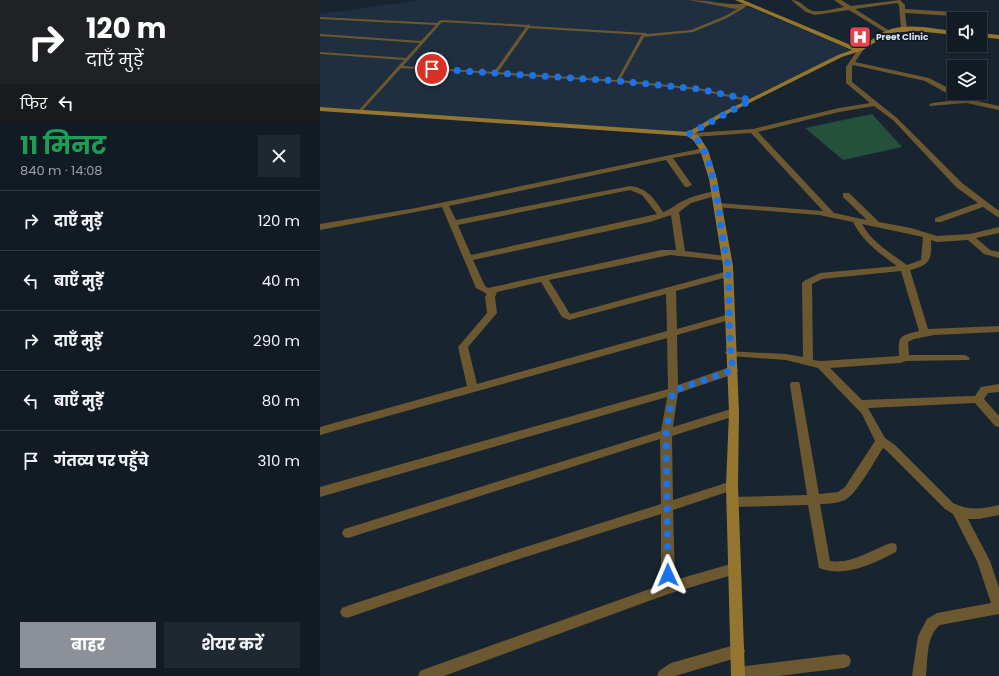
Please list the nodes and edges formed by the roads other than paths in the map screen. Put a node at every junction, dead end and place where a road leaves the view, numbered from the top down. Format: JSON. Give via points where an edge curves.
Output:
{"nodes":[{"id":1,"x":692,"y":0,"type":"edge"},
{"id":2,"x":794,"y":0,"type":"edge"},
{"id":3,"x":836,"y":0,"type":"edge"},
{"id":4,"x":743,"y":3,"type":"edge"},
{"id":5,"x":848,"y":7,"type":"junction"},
{"id":6,"x":902,"y":11,"type":"junction"},
{"id":7,"x":947,"y":14,"type":"edge"},
{"id":8,"x":320,"y":18,"type":"edge"},
{"id":9,"x":438,"y":24,"type":"junction"},
{"id":10,"x":530,"y":25,"type":"junction"},
{"id":11,"x":904,"y":29,"type":"junction"},
{"id":12,"x":888,"y":32,"type":"junction"},
{"id":13,"x":947,"y":32,"type":"edge"},
{"id":14,"x":646,"y":34,"type":"junction"},
{"id":15,"x":320,"y":35,"type":"edge"},
{"id":16,"x":987,"y":36,"type":"edge"},
{"id":17,"x":999,"y":37,"type":"edge"},
{"id":18,"x":423,"y":42,"type":"junction"},
{"id":19,"x":861,"y":49,"type":"junction"},
{"id":20,"x":320,"y":53,"type":"edge"},
{"id":21,"x":408,"y":59,"type":"junction"},
{"id":22,"x":851,"y":63,"type":"junction"},
{"id":23,"x":400,"y":67,"type":"junction"},
{"id":24,"x":495,"y":73,"type":"junction"},
{"id":25,"x":618,"y":81,"type":"junction"},
{"id":26,"x":947,"y":84,"type":"edge"},
{"id":27,"x":940,"y":85,"type":"junction"},
{"id":28,"x":751,"y":100,"type":"junction"},
{"id":29,"x":966,"y":101,"type":"junction"},
{"id":30,"x":875,"y":104,"type":"junction"},
{"id":31,"x":932,"y":105,"type":"dead end"},
{"id":32,"x":999,"y":108,"type":"edge"},
{"id":33,"x":320,"y":109,"type":"edge"},
{"id":34,"x":360,"y":111,"type":"junction"},
{"id":35,"x":753,"y":131,"type":"junction"},
{"id":36,"x":691,"y":135,"type":"junction"},
{"id":37,"x":704,"y":150,"type":"junction"},
{"id":38,"x":668,"y":157,"type":"junction"},
{"id":39,"x":688,"y":185,"type":"dead end"},
{"id":40,"x":716,"y":193,"type":"junction"},
{"id":41,"x":846,"y":194,"type":"dead end"},
{"id":42,"x":984,"y":204,"type":"junction"},
{"id":43,"x":445,"y":205,"type":"junction"},
{"id":44,"x":718,"y":205,"type":"junction"},
{"id":45,"x":675,"y":211,"type":"junction"},
{"id":46,"x":999,"y":215,"type":"edge"},
{"id":47,"x":662,"y":216,"type":"junction"},
{"id":48,"x":832,"y":216,"type":"junction"},
{"id":49,"x":856,"y":220,"type":"junction"},
{"id":50,"x":938,"y":220,"type":"dead end"},
{"id":51,"x":453,"y":223,"type":"junction"},
{"id":52,"x":878,"y":226,"type":"junction"},
{"id":53,"x":320,"y":227,"type":"edge"},
{"id":54,"x":999,"y":230,"type":"edge"},
{"id":55,"x":927,"y":236,"type":"junction"},
{"id":56,"x":970,"y":237,"type":"junction"},
{"id":57,"x":681,"y":253,"type":"junction"},
{"id":58,"x":999,"y":255,"type":"edge"},
{"id":59,"x":468,"y":258,"type":"junction"},
{"id":60,"x":726,"y":259,"type":"junction"},
{"id":61,"x":905,"y":268,"type":"junction"},
{"id":62,"x":728,"y":274,"type":"junction"},
{"id":63,"x":542,"y":278,"type":"junction"},
{"id":64,"x":671,"y":289,"type":"junction"},
{"id":65,"x":493,"y":290,"type":"junction"},
{"id":66,"x":730,"y":317,"type":"junction"},
{"id":67,"x":999,"y":329,"type":"edge"},
{"id":68,"x":924,"y":332,"type":"junction"},
{"id":69,"x":671,"y":334,"type":"junction"},
{"id":70,"x":730,"y":352,"type":"junction"},
{"id":71,"x":904,"y":358,"type":"junction"},
{"id":72,"x":966,"y":358,"type":"dead end"},
{"id":73,"x":808,"y":361,"type":"junction"},
{"id":74,"x":821,"y":365,"type":"junction"},
{"id":75,"x":733,"y":370,"type":"junction"},
{"id":76,"x":795,"y":385,"type":"dead end"},
{"id":77,"x":999,"y":388,"type":"edge"},
{"id":78,"x":473,"y":389,"type":"junction"},
{"id":79,"x":673,"y":391,"type":"junction"},
{"id":80,"x":978,"y":399,"type":"junction"},
{"id":81,"x":859,"y":404,"type":"junction"},
{"id":82,"x":734,"y":412,"type":"junction"},
{"id":83,"x":999,"y":423,"type":"edge"},
{"id":84,"x":320,"y":431,"type":"edge"},
{"id":85,"x":666,"y":434,"type":"junction"},
{"id":86,"x":881,"y":442,"type":"junction"},
{"id":87,"x":732,"y":486,"type":"junction"},
{"id":88,"x":320,"y":492,"type":"edge"},
{"id":89,"x":813,"y":499,"type":"junction"},
{"id":90,"x":732,"y":502,"type":"junction"},
{"id":91,"x":666,"y":508,"type":"junction"},
{"id":92,"x":999,"y":510,"type":"edge"},
{"id":93,"x":959,"y":513,"type":"junction"},
{"id":94,"x":348,"y":533,"type":"dead end"},
{"id":95,"x":891,"y":548,"type":"dead end"},
{"id":96,"x":734,"y":569,"type":"junction"},
{"id":97,"x":668,"y":588,"type":"junction"},
{"id":98,"x":347,"y":612,"type":"dead end"},
{"id":99,"x":738,"y":651,"type":"junction"},
{"id":100,"x":844,"y":661,"type":"dead end"},
{"id":101,"x":738,"y":675,"type":"edge"},
{"id":102,"x":424,"y":676,"type":"edge"},
{"id":103,"x":664,"y":676,"type":"edge"},
{"id":104,"x":919,"y":676,"type":"edge"}],
"edges":[{"from":1,"to":4,"type":"street","via":[[725,6]]},
{"from":2,"to":5,"type":"street","via":[[812,12]]},
{"from":3,"to":5,"type":"street"},
{"from":4,"to":14,"type":"lane","via":[[726,17],[692,31]]},
{"from":4,"to":19,"type":"street","via":[[852,48]]},
{"from":5,"to":6,"type":"street","via":[[898,1],[902,5]]},
{"from":5,"to":12,"type":"street"},
{"from":6,"to":7,"type":"street"},
{"from":6,"to":11,"type":"street"},
{"from":8,"to":9,"type":"lane"},
{"from":9,"to":10,"type":"lane","via":[[447,21]]},
{"from":9,"to":18,"type":"lane"},
{"from":10,"to":14,"type":"lane"},
{"from":10,"to":24,"type":"lane"},
{"from":11,"to":12,"type":"street"},
{"from":11,"to":13,"type":"street"},
{"from":12,"to":19,"type":"street"},
{"from":14,"to":25,"type":"lane","via":[[640,38]]},
{"from":15,"to":18,"type":"lane"},
{"from":16,"to":17,"type":"street"},
{"from":18,"to":21,"type":"lane"},
{"from":19,"to":22,"type":"street"},
{"from":19,"to":28,"type":"street","via":[[840,56]]},
{"from":20,"to":21,"type":"lane"},
{"from":21,"to":23,"type":"lane"},
{"from":22,"to":27,"type":"street","via":[[906,73]]},
{"from":22,"to":30,"type":"street","via":[[849,83]]},
{"from":23,"to":24,"type":"lane"},
{"from":23,"to":34,"type":"lane"},
{"from":24,"to":25,"type":"lane"},
{"from":25,"to":28,"type":"lane","via":[[704,90]]},
{"from":26,"to":27,"type":"street"},
{"from":27,"to":29,"type":"street"},
{"from":28,"to":36,"type":"street"},
{"from":29,"to":31,"type":"street"},
{"from":29,"to":32,"type":"street"},
{"from":30,"to":35,"type":"street"},
{"from":30,"to":42,"type":"street","via":[[895,119],[949,175]]},
{"from":33,"to":34,"type":"street"},
{"from":34,"to":36,"type":"street"},
{"from":35,"to":36,"type":"street"},
{"from":35,"to":48,"type":"street"},
{"from":36,"to":37,"type":"street"},
{"from":37,"to":38,"type":"street"},
{"from":37,"to":40,"type":"street"},
{"from":38,"to":39,"type":"street"},
{"from":38,"to":43,"type":"street"},
{"from":40,"to":44,"type":"street"},
{"from":40,"to":45,"type":"street","via":[[690,200],[681,204]]},
{"from":41,"to":52,"type":"street"},
{"from":42,"to":46,"type":"street"},
{"from":42,"to":50,"type":"street"},
{"from":43,"to":51,"type":"street"},
{"from":43,"to":53,"type":"street"},
{"from":44,"to":48,"type":"street"},
{"from":44,"to":60,"type":"street"},
{"from":45,"to":47,"type":"street"},
{"from":45,"to":57,"type":"street"},
{"from":47,"to":51,"type":"street","via":[[644,190],[630,188]]},
{"from":47,"to":59,"type":"street"},
{"from":48,"to":49,"type":"street"},
{"from":49,"to":52,"type":"street"},
{"from":49,"to":61,"type":"street","via":[[863,234],[875,246]]},
{"from":51,"to":59,"type":"street"},
{"from":52,"to":55,"type":"street"},
{"from":54,"to":56,"type":"street"},
{"from":55,"to":56,"type":"street","via":[[937,239]]},
{"from":55,"to":61,"type":"street","via":[[925,262]]},
{"from":56,"to":58,"type":"street","via":[[987,252]]},
{"from":57,"to":60,"type":"street"},
{"from":57,"to":63,"type":"street","via":[[661,253]]},
{"from":59,"to":65,"type":"street","via":[[481,288]]},
{"from":60,"to":62,"type":"street"},
{"from":61,"to":68,"type":"street"},
{"from":61,"to":73,"type":"street","via":[[820,276],[807,283]]},
{"from":62,"to":64,"type":"street"},
{"from":62,"to":66,"type":"street"},
{"from":63,"to":64,"type":"street","via":[[565,315],[569,317]]},
{"from":63,"to":65,"type":"street"},
{"from":64,"to":69,"type":"street"},
{"from":65,"to":78,"type":"street","via":[[490,297],[492,313],[463,347]]},
{"from":66,"to":69,"type":"street"},
{"from":66,"to":70,"type":"street"},
{"from":67,"to":68,"type":"street"},
{"from":68,"to":71,"type":"street","via":[[908,337],[904,342]]},
{"from":69,"to":78,"type":"street"},
{"from":69,"to":79,"type":"street"},
{"from":70,"to":73,"type":"street"},
{"from":70,"to":75,"type":"street"},
{"from":71,"to":72,"type":"street"},
{"from":71,"to":74,"type":"street"},
{"from":73,"to":74,"type":"street"},
{"from":74,"to":81,"type":"street"},
{"from":75,"to":79,"type":"street"},
{"from":75,"to":82,"type":"street"},
{"from":76,"to":89,"type":"street"},
{"from":77,"to":80,"type":"street","via":[[985,390]]},
{"from":78,"to":84,"type":"street"},
{"from":79,"to":85,"type":"street"},
{"from":79,"to":88,"type":"street"},
{"from":80,"to":81,"type":"street"},
{"from":80,"to":83,"type":"street"},
{"from":81,"to":86,"type":"street","via":[[866,412]]},
{"from":82,"to":85,"type":"street"},
{"from":82,"to":87,"type":"street"},
{"from":85,"to":91,"type":"street"},
{"from":85,"to":94,"type":"street"},
{"from":86,"to":89,"type":"street","via":[[849,490],[842,496]]},
{"from":86,"to":93,"type":"street","via":[[891,448]]},
{"from":87,"to":90,"type":"street"},
{"from":87,"to":91,"type":"street"},
{"from":89,"to":90,"type":"street"},
{"from":89,"to":95,"type":"street","via":[[823,561],[826,565],[861,562]]},
{"from":90,"to":96,"type":"street"},
{"from":91,"to":97,"type":"street"},
{"from":91,"to":98,"type":"street"},
{"from":92,"to":93,"type":"street","via":[[986,514]]},
{"from":93,"to":104,"type":"street","via":[[983,561],[999,608],[937,619],[930,623],[926,630]]},
{"from":96,"to":97,"type":"street"},
{"from":96,"to":99,"type":"street"},
{"from":97,"to":102,"type":"street"},
{"from":99,"to":101,"type":"street"},
{"from":99,"to":103,"type":"street","via":[[671,670]]},
{"from":100,"to":101,"type":"street"}]}
